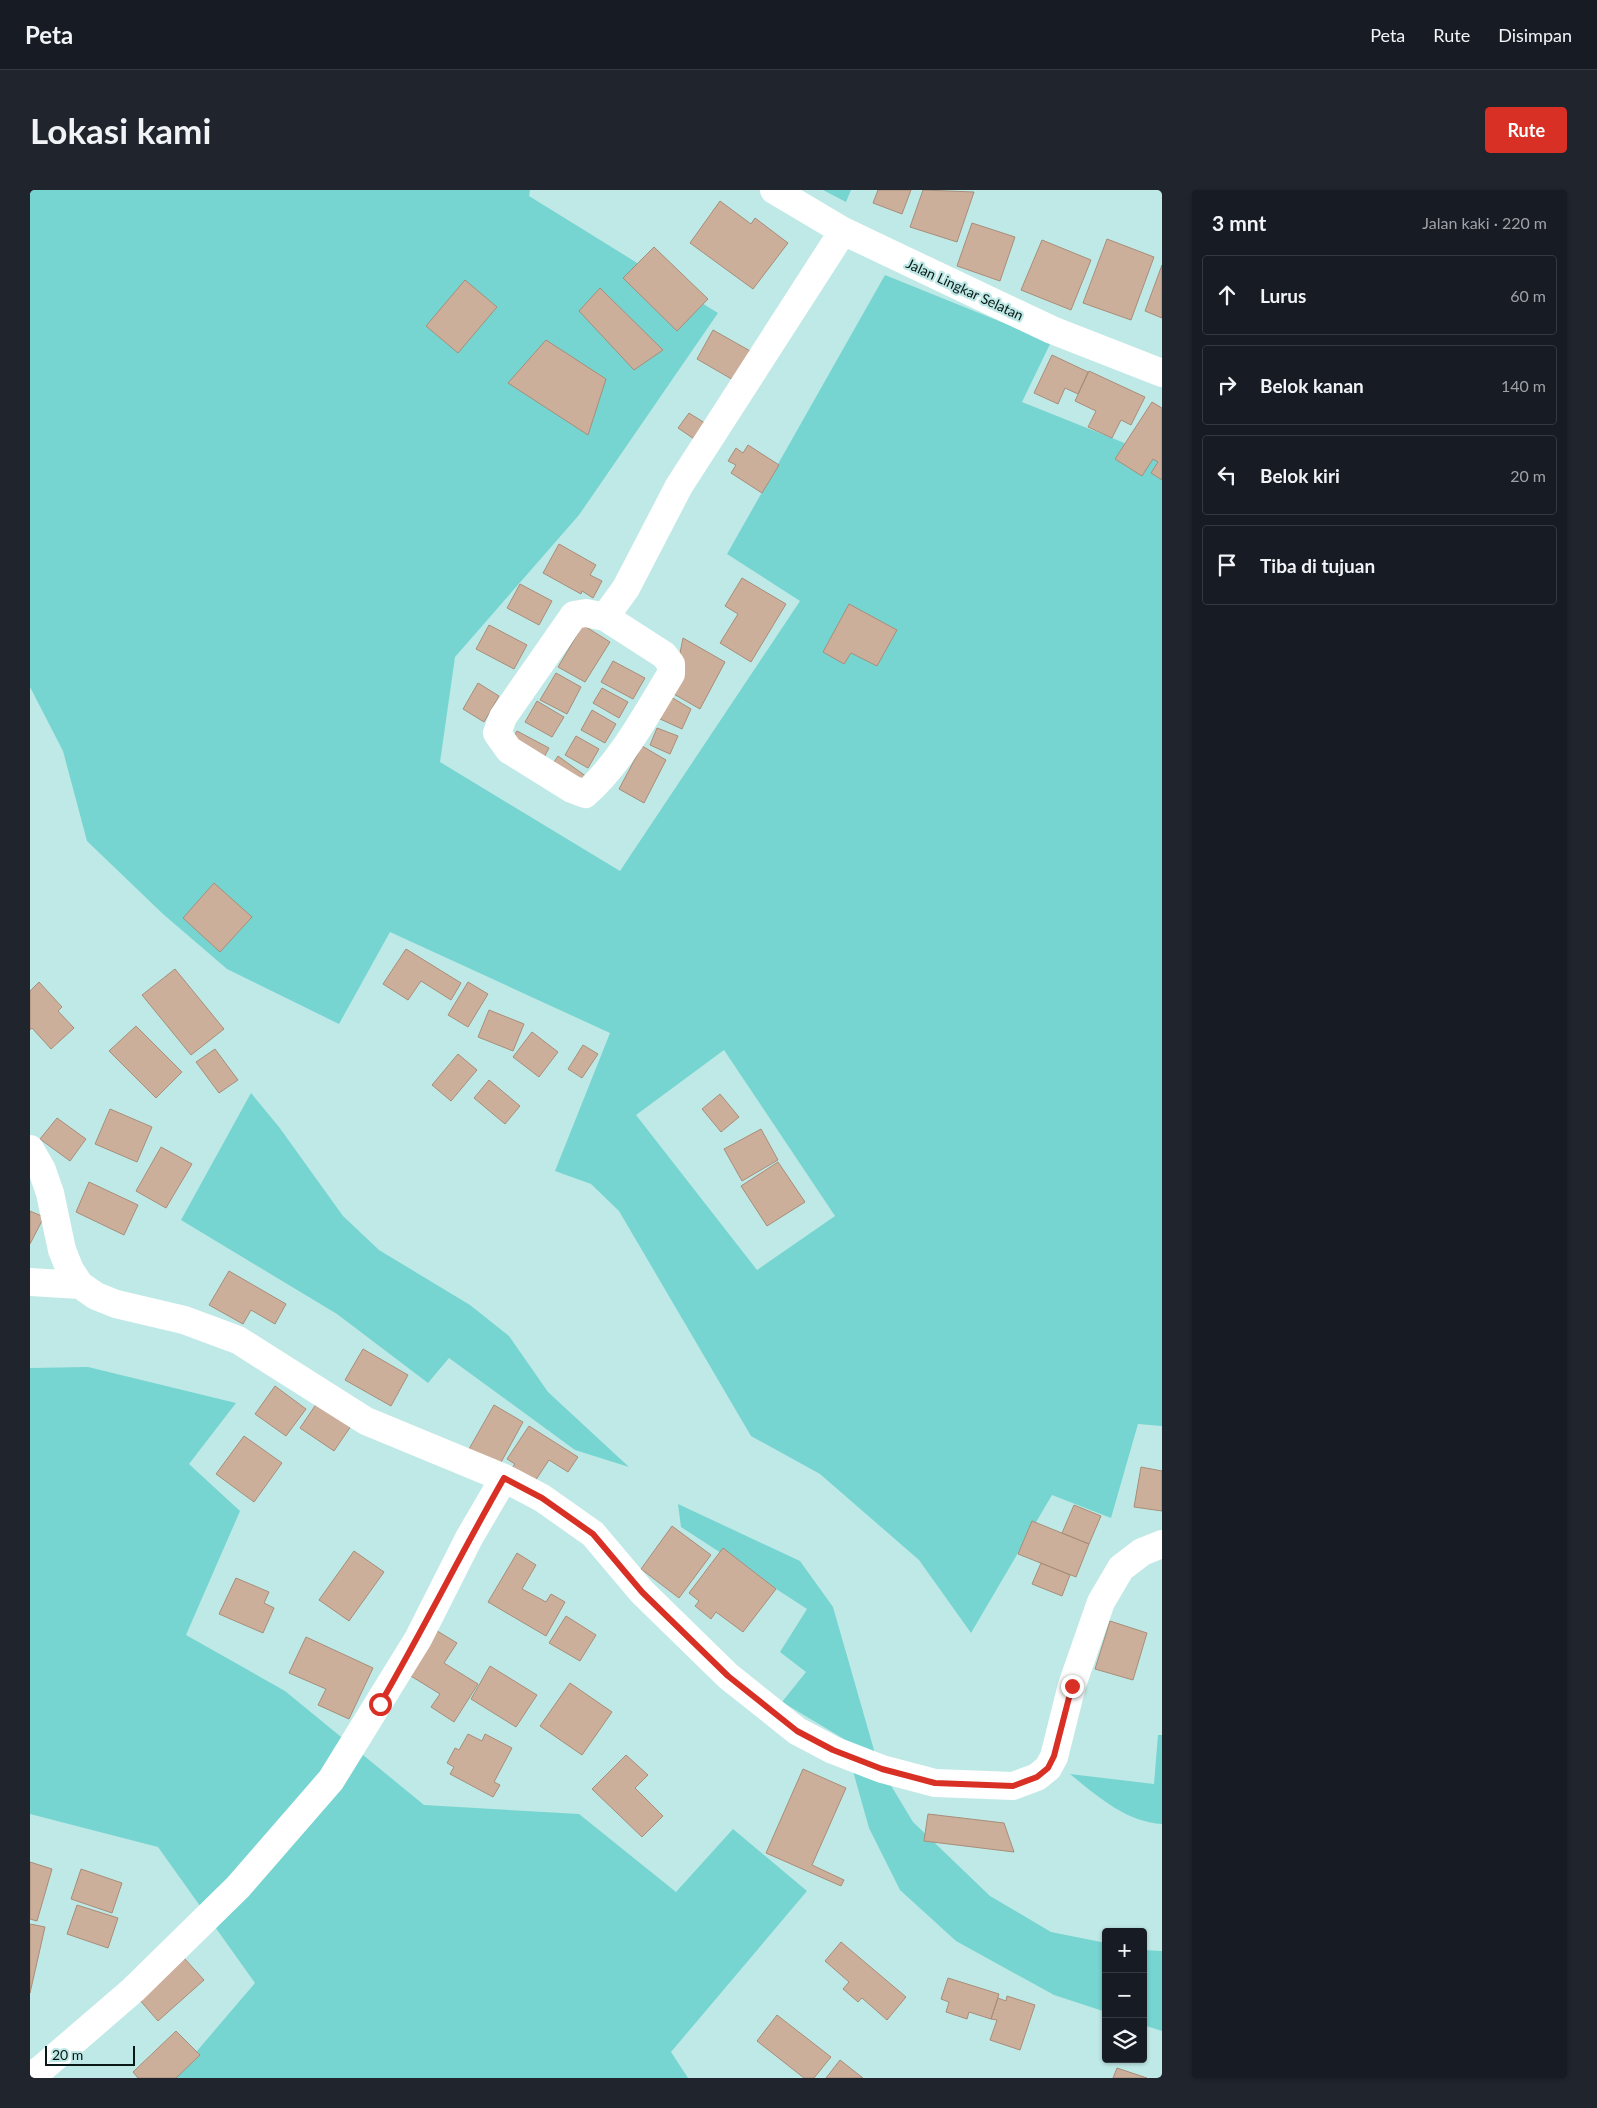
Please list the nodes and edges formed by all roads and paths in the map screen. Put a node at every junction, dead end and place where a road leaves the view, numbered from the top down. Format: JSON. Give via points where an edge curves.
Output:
{"nodes":[{"id":1,"x":774,"y":190,"type":"edge"},
{"id":2,"x":843,"y":231,"type":"junction"},
{"id":3,"x":1162,"y":373,"type":"edge"},
{"id":4,"x":605,"y":617,"type":"junction"},
{"id":5,"x":30,"y":1149,"type":"edge"},
{"id":6,"x":30,"y":1282,"type":"edge"},
{"id":7,"x":80,"y":1286,"type":"junction"},
{"id":8,"x":504,"y":1478,"type":"junction"},
{"id":9,"x":1162,"y":1544,"type":"edge"},
{"id":10,"x":30,"y":2074,"type":"edge"}],
"edges":[{"from":1,"to":2,"type":"street","name":"Jalan Lingkar Selatan"},
{"from":2,"to":3,"type":"street","name":"Jalan Lingkar Selatan","via":[[1052,330]]},
{"from":2,"to":4,"type":"street","via":[[679,486],[626,588]]},
{"from":4,"to":4,"type":"street","via":[[664,655],[671,664],[671,674],[624,747],[585,794],[509,750],[497,732],[503,717],[574,615],[586,613]]},
{"from":5,"to":7,"type":"street","via":[[50,1193],[62,1250]]},
{"from":6,"to":7,"type":"street"},
{"from":7,"to":8,"type":"street","via":[[116,1304],[184,1320],[238,1340],[366,1421]]},
{"from":8,"to":9,"type":"street","via":[[542,1498],[593,1534],[642,1592],[721,1669],[797,1731],[882,1769],[935,1783],[1013,1786],[1037,1777],[1048,1768],[1101,1602],[1121,1568],[1142,1552]]},
{"from":8,"to":10,"type":"street","via":[[469,1538],[418,1639],[331,1780],[224,1901],[133,1990],[39,2071]]}]}
